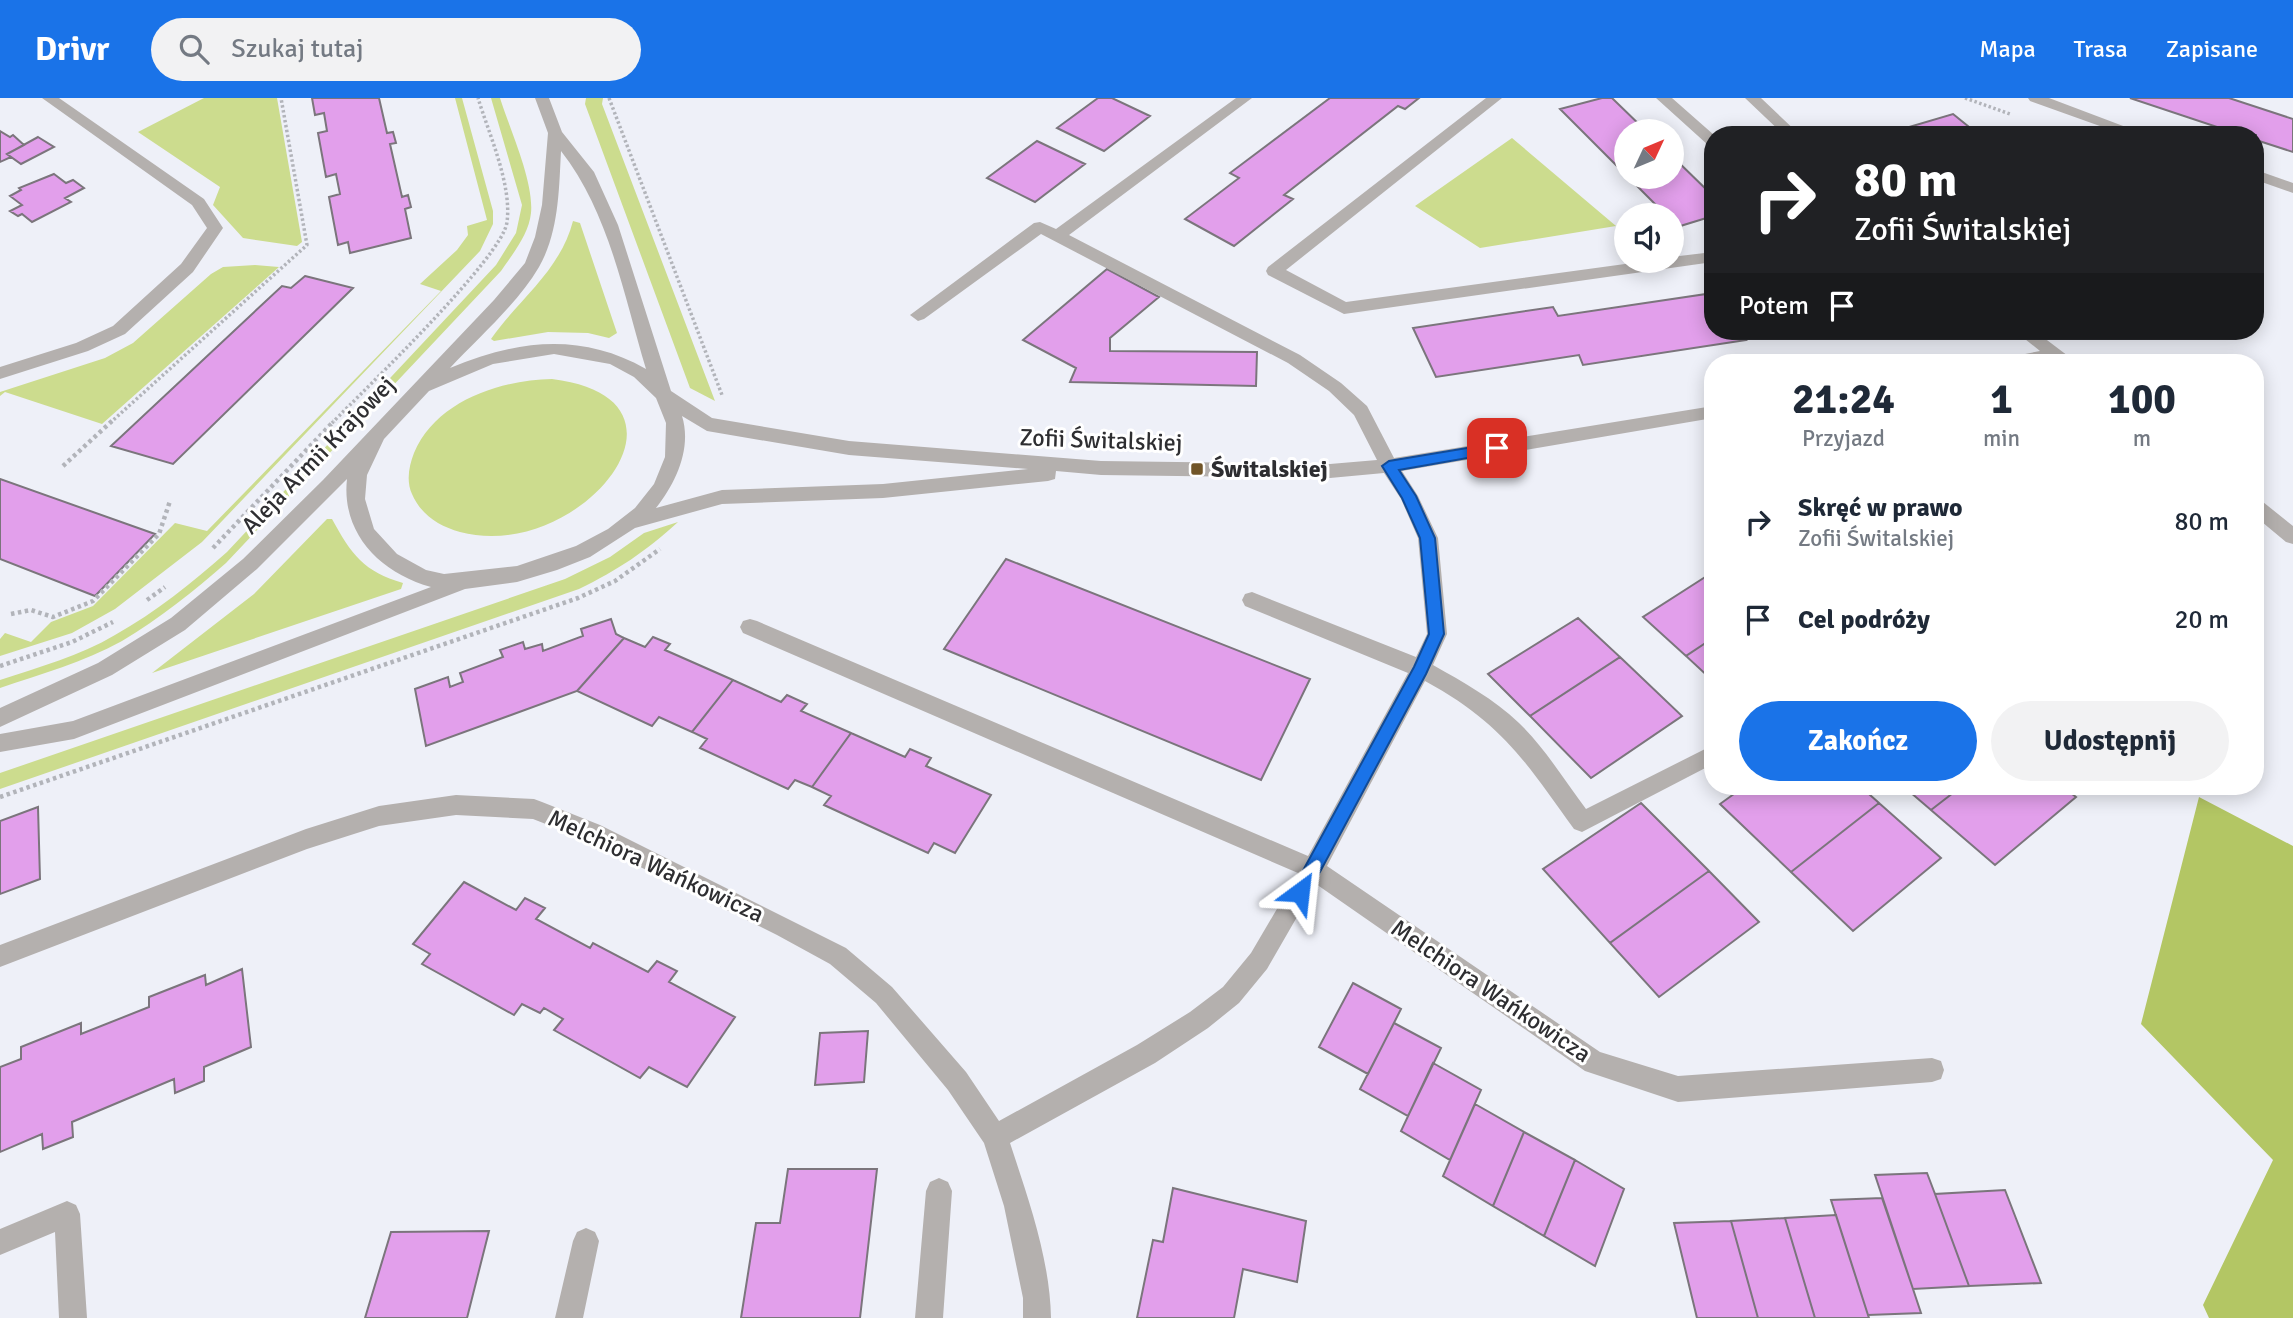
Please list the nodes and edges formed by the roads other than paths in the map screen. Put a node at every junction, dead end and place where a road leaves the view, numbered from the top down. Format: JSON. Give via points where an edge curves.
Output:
{"nodes":[{"id":1,"x":49,"y":98,"type":"edge"},
{"id":2,"x":542,"y":98,"type":"edge"},
{"id":3,"x":1245,"y":98,"type":"edge"},
{"id":4,"x":1495,"y":98,"type":"edge"},
{"id":5,"x":1663,"y":98,"type":"edge"},
{"id":6,"x":1752,"y":98,"type":"edge"},
{"id":7,"x":2035,"y":98,"type":"edge"},
{"id":8,"x":1783,"y":126,"type":"edge"},
{"id":9,"x":2114,"y":126,"type":"edge"},
{"id":10,"x":555,"y":133,"type":"junction"},
{"id":11,"x":1704,"y":134,"type":"edge"},
{"id":12,"x":2264,"y":178,"type":"edge"},
{"id":13,"x":2293,"y":188,"type":"edge"},
{"id":14,"x":1057,"y":236,"type":"junction"},
{"id":15,"x":1704,"y":258,"type":"edge"},
{"id":16,"x":918,"y":315,"type":"dead end"},
{"id":17,"x":2037,"y":340,"type":"edge"},
{"id":18,"x":2056,"y":354,"type":"edge"},
{"id":19,"x":0,"y":373,"type":"edge"},
{"id":20,"x":419,"y":388,"type":"junction"},
{"id":21,"x":663,"y":394,"type":"junction"},
{"id":22,"x":1704,"y":414,"type":"edge"},
{"id":23,"x":378,"y":433,"type":"junction"},
{"id":24,"x":1389,"y":466,"type":"junction"},
{"id":25,"x":1101,"y":468,"type":"junction"},
{"id":26,"x":2264,"y":513,"type":"edge"},
{"id":27,"x":632,"y":522,"type":"junction"},
{"id":28,"x":2293,"y":537,"type":"edge"},
{"id":29,"x":470,"y":581,"type":"junction"},
{"id":30,"x":1252,"y":600,"type":"dead end"},
{"id":31,"x":750,"y":627,"type":"dead end"},
{"id":32,"x":1421,"y":669,"type":"junction"},
{"id":33,"x":0,"y":718,"type":"edge"},
{"id":34,"x":0,"y":743,"type":"edge"},
{"id":35,"x":1704,"y":759,"type":"edge"},
{"id":36,"x":1313,"y":869,"type":"junction"},
{"id":37,"x":0,"y":956,"type":"edge"},
{"id":38,"x":1932,"y":1070,"type":"dead end"},
{"id":39,"x":995,"y":1137,"type":"junction"},
{"id":40,"x":940,"y":1191,"type":"dead end"},
{"id":41,"x":586,"y":1241,"type":"dead end"},
{"id":42,"x":0,"y":1242,"type":"edge"},
{"id":43,"x":73,"y":1318,"type":"edge"},
{"id":44,"x":569,"y":1318,"type":"edge"},
{"id":45,"x":929,"y":1318,"type":"edge"},
{"id":46,"x":1037,"y":1318,"type":"edge"}],
"edges":[{"from":1,"to":19,"type":"street","via":[[198,202],[215,228],[187,268],[119,330]]},
{"from":2,"to":10,"type":"street","name":"Aleja Armii Krajowej"},
{"from":3,"to":14,"type":"street"},
{"from":4,"to":15,"type":"street","via":[[1274,271],[1344,308]]},
{"from":5,"to":11,"type":"street"},
{"from":6,"to":8,"type":"street"},
{"from":7,"to":9,"type":"street"},
{"from":10,"to":20,"type":"street","name":"Aleja Armii Krajowej","via":[[550,205],[532,265]]},
{"from":10,"to":21,"type":"street","name":"Aleja Armii Krajowej","via":[[586,172],[610,225]]},
{"from":12,"to":13,"type":"street"},
{"from":14,"to":16,"type":"street","via":[[1040,227]]},
{"from":14,"to":24,"type":"street","via":[[1294,359],[1335,387],[1361,411]]},
{"from":17,"to":18,"type":"street"},
{"from":20,"to":21,"type":"street","name":"Zofii Świtalskiej","via":[[490,358],[554,348],[614,359],[640,373]]},
{"from":20,"to":23,"type":"street","name":"Aleja Armii Krajowej"},
{"from":21,"to":25,"type":"street","name":"Zofii Świtalskiej","via":[[707,424],[744,432],[849,448]]},
{"from":21,"to":27,"type":"street","name":"Aleja Armii Krajowej","via":[[674,421],[673,457],[653,498]]},
{"from":22,"to":24,"type":"street","name":"Zofii Świtalskiej"},
{"from":23,"to":29,"type":"street","via":[[356,479],[356,509],[367,534],[383,554],[408,571],[439,581]]},
{"from":23,"to":33,"type":"street","name":"Aleja Armii Krajowej","via":[[250,564],[178,624],[105,669]]},
{"from":24,"to":25,"type":"street","name":"Zofii Świtalskiej","via":[[1330,471]]},
{"from":24,"to":32,"type":"street","via":[[1428,538],[1437,634]]},
{"from":25,"to":27,"type":"street","via":[[883,491],[722,497]]},
{"from":26,"to":28,"type":"street"},
{"from":27,"to":29,"type":"street","via":[[565,561],[512,576]]},
{"from":29,"to":34,"type":"street","via":[[74,730]]},
{"from":30,"to":32,"type":"street"},
{"from":31,"to":36,"type":"street","name":"Melchiora Wańkowicza"},
{"from":32,"to":35,"type":"street","via":[[1473,697],[1511,729],[1582,822]]},
{"from":32,"to":36,"type":"street"},
{"from":36,"to":38,"type":"street","name":"Melchiora Wańkowicza","via":[[1594,1062],[1678,1089]]},
{"from":36,"to":39,"type":"street","via":[[1259,961],[1231,995],[1146,1054]]},
{"from":37,"to":39,"type":"street","name":"Melchiora Wańkowicza","via":[[306,839],[379,816],[456,805],[534,809],[592,832],[838,957],[884,995],[957,1081]]},
{"from":39,"to":46,"type":"street","name":"Melchiora Wańkowicza","via":[[1017,1206],[1037,1298]]},
{"from":40,"to":45,"type":"street"},
{"from":41,"to":44,"type":"street"},
{"from":42,"to":43,"type":"street","via":[[67,1214]]}]}
